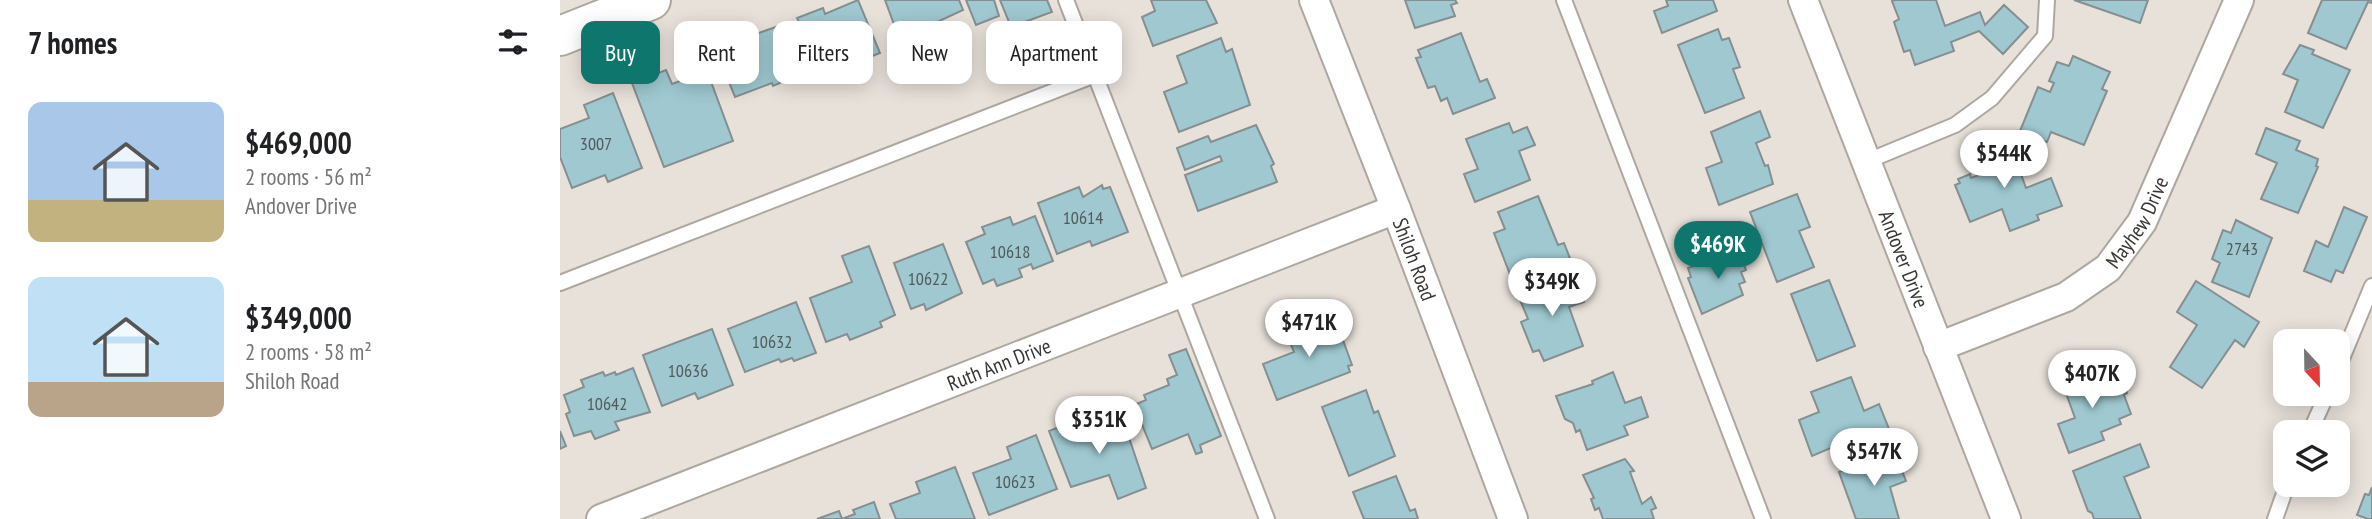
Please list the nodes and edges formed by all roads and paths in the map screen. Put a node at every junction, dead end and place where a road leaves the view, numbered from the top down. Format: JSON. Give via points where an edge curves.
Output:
{"nodes":[{"id":1,"x":651,"y":0,"type":"edge"},
{"id":2,"x":1066,"y":0,"type":"edge"},
{"id":3,"x":1314,"y":0,"type":"edge"},
{"id":4,"x":1564,"y":0,"type":"edge"},
{"id":5,"x":1803,"y":0,"type":"edge"},
{"id":6,"x":2047,"y":0,"type":"edge"},
{"id":7,"x":2239,"y":0,"type":"edge"},
{"id":8,"x":1074,"y":21,"type":"edge"},
{"id":9,"x":560,"y":36,"type":"edge"},
{"id":10,"x":1072,"y":84,"type":"edge"},
{"id":11,"x":1098,"y":84,"type":"edge"},
{"id":12,"x":1865,"y":163,"type":"junction"},
{"id":13,"x":1396,"y":209,"type":"junction"},
{"id":14,"x":560,"y":283,"type":"edge"},
{"id":15,"x":2372,"y":286,"type":"edge"},
{"id":16,"x":1179,"y":294,"type":"junction"},
{"id":17,"x":2350,"y":339,"type":"edge"},
{"id":18,"x":1938,"y":347,"type":"junction"},
{"id":19,"x":2282,"y":497,"type":"edge"},
{"id":20,"x":1263,"y":518,"type":"edge"},
{"id":21,"x":601,"y":519,"type":"edge"},
{"id":22,"x":1513,"y":519,"type":"edge"},
{"id":23,"x":1763,"y":519,"type":"edge"},
{"id":24,"x":2007,"y":519,"type":"edge"},
{"id":25,"x":2274,"y":519,"type":"edge"}],
"edges":[{"from":1,"to":9,"type":"main road"},
{"from":2,"to":8,"type":"lane"},
{"from":3,"to":13,"type":"street","name":"Shiloh Road"},
{"from":4,"to":23,"type":"lane"},
{"from":5,"to":12,"type":"street","name":"Andover Drive"},
{"from":6,"to":12,"type":"lane","via":[[2045,36],[1992,98],[1955,125]]},
{"from":7,"to":18,"type":"street","name":"Mayhew Drive","via":[[2142,222],[2108,268],[2066,297]]},
{"from":10,"to":14,"type":"lane"},
{"from":11,"to":16,"type":"lane"},
{"from":12,"to":18,"type":"street","name":"Andover Drive"},
{"from":13,"to":16,"type":"street","name":"Ruth Ann Drive"},
{"from":13,"to":22,"type":"street","name":"Shiloh Road"},
{"from":15,"to":17,"type":"lane"},
{"from":16,"to":20,"type":"lane"},
{"from":16,"to":21,"type":"street","name":"Ruth Ann Drive"},
{"from":18,"to":24,"type":"street","name":"Andover Drive"},
{"from":19,"to":25,"type":"lane"}]}
